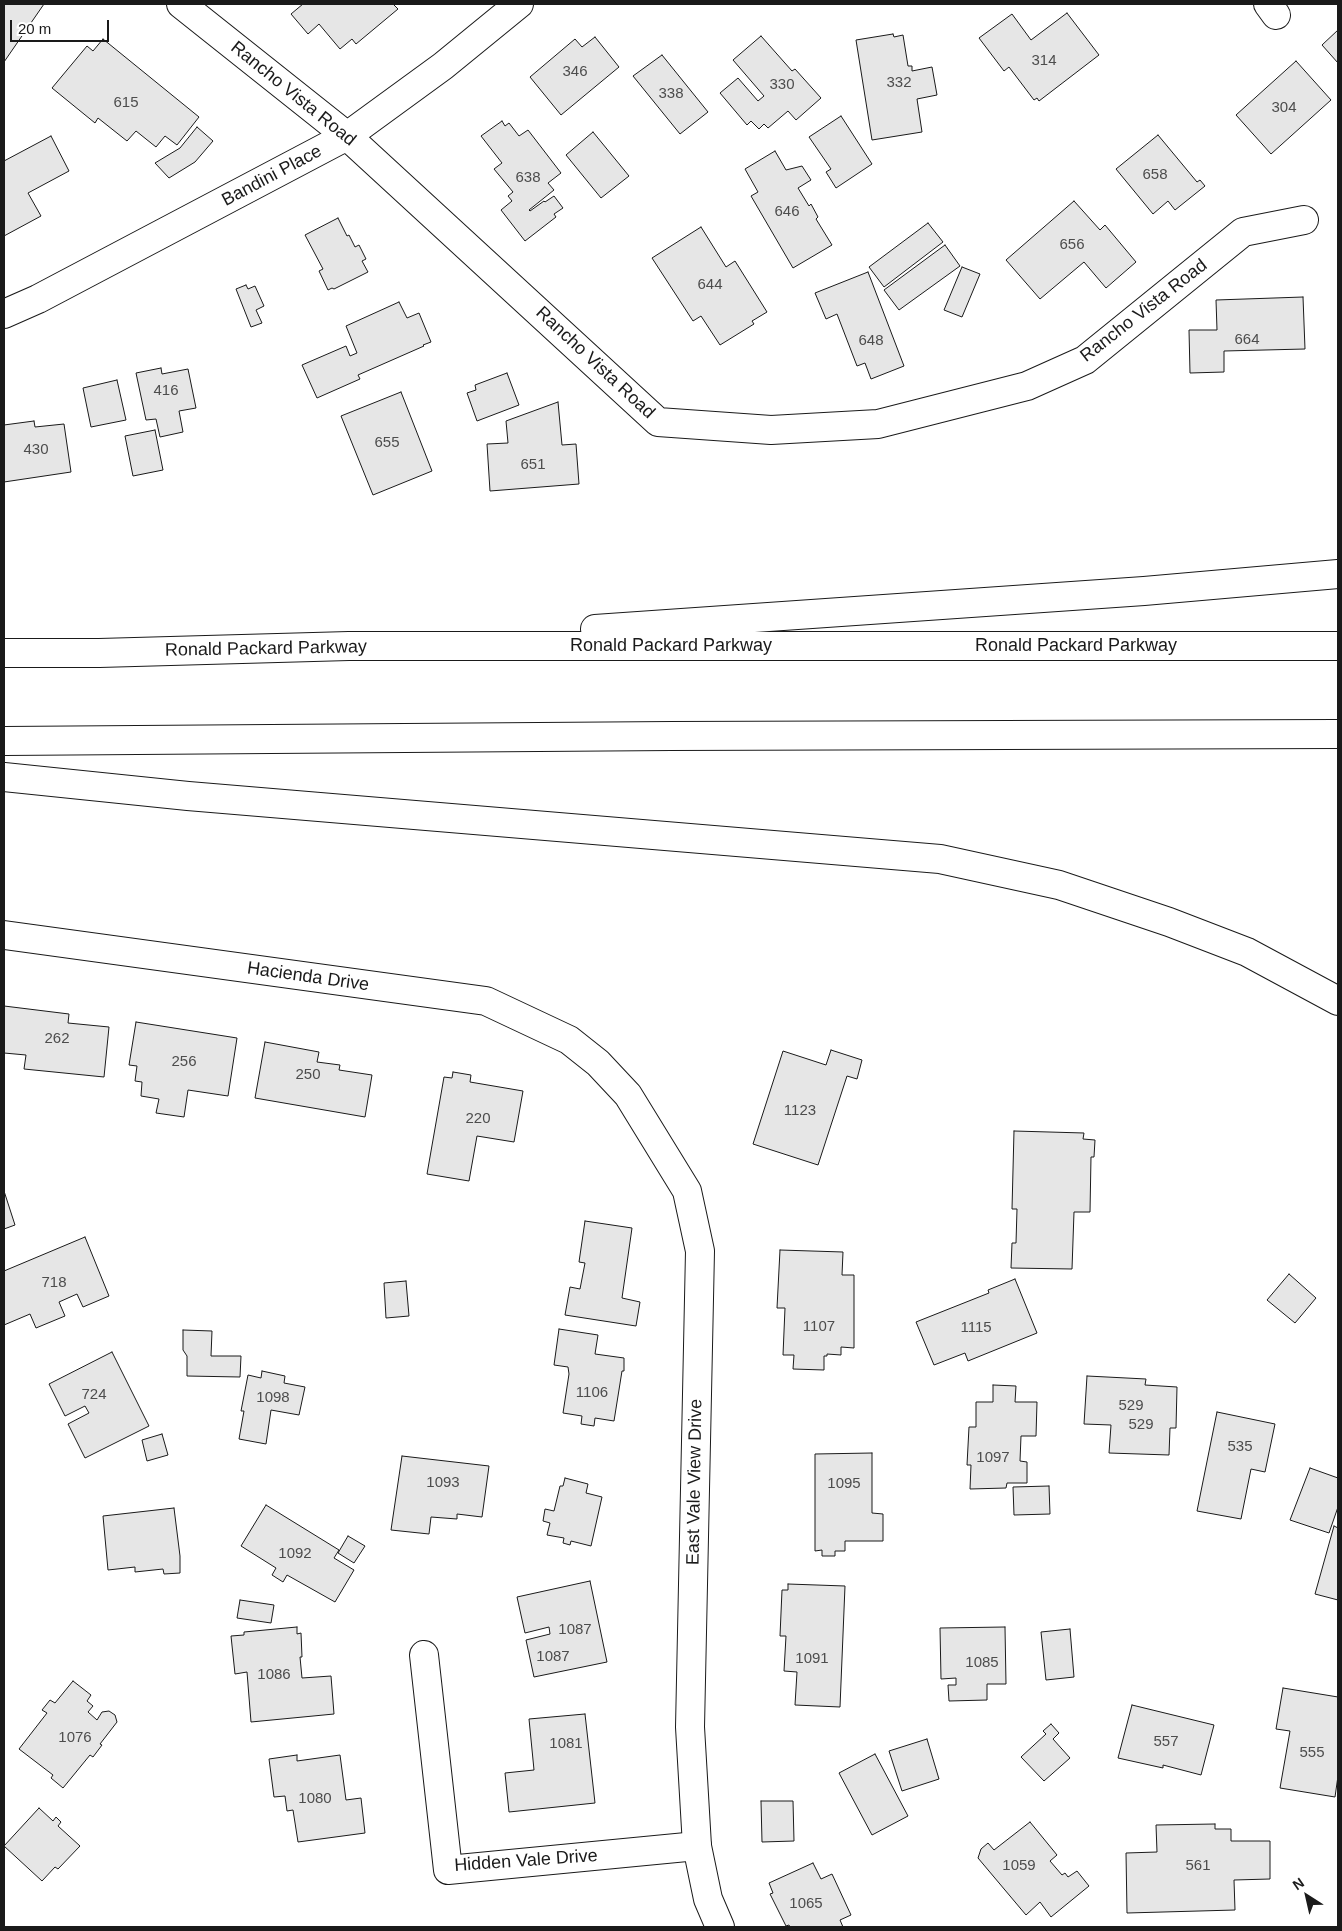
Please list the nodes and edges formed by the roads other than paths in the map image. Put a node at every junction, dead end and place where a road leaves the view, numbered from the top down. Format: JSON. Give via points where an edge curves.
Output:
{"nodes":[{"id":1,"x":181,"y":4,"type":"edge"},
{"id":2,"x":519,"y":4,"type":"edge"},
{"id":3,"x":347,"y":136,"type":"junction"},
{"id":4,"x":1304,"y":220,"type":"dead end"},
{"id":5,"x":4,"y":314,"type":"edge"},
{"id":6,"x":1338,"y":574,"type":"edge"},
{"id":7,"x":349,"y":646,"type":"junction"},
{"id":8,"x":1338,"y":646,"type":"edge"},
{"id":9,"x":4,"y":653,"type":"edge"},
{"id":10,"x":1338,"y":734,"type":"edge"},
{"id":11,"x":4,"y":741,"type":"edge"},
{"id":12,"x":4,"y":778,"type":"edge"},
{"id":13,"x":4,"y":934,"type":"edge"},
{"id":14,"x":1338,"y":1001,"type":"edge"},
{"id":15,"x":598,"y":1063,"type":"joint"},
{"id":16,"x":424,"y":1655,"type":"dead end"},
{"id":17,"x":697,"y":1846,"type":"junction"},
{"id":18,"x":720,"y":1927,"type":"edge"}],
"edges":[{"from":1,"to":3,"type":"main road","name":"Rancho Vista Road"},
{"from":2,"to":3,"type":"main road","name":"Bandini Place","via":[[443,66]]},
{"from":3,"to":4,"type":"main road","name":"Rancho Vista Road","via":[[658,422],[771,430],[878,424],[1027,386],[1085,360],[1243,232]]},
{"from":3,"to":5,"type":"main road","name":"Bandini Place"},
{"from":6,"to":7,"type":"main road","via":[[1134,592]]},
{"from":7,"to":8,"type":"main road","name":"Ronald Packard Parkway"},
{"from":7,"to":9,"type":"main road","name":"Ronald Packard Parkway"},
{"from":10,"to":11,"type":"main road"},
{"from":12,"to":14,"type":"main road","via":[[940,859],[1059,885],[1169,922],[1247,952]]},
{"from":13,"to":15,"type":"main road","name":"Hacienda Drive","via":[[486,1001],[569,1040]]},
{"from":15,"to":17,"type":"main road","name":"East Vale View Drive","via":[[628,1095],[687,1191],[700,1251],[690,1727]]},
{"from":16,"to":17,"type":"main road","name":"Hidden Vale Drive","via":[[448,1870]]},
{"from":17,"to":18,"type":"main road","name":"East Vale View Drive","via":[[708,1899]]}]}
